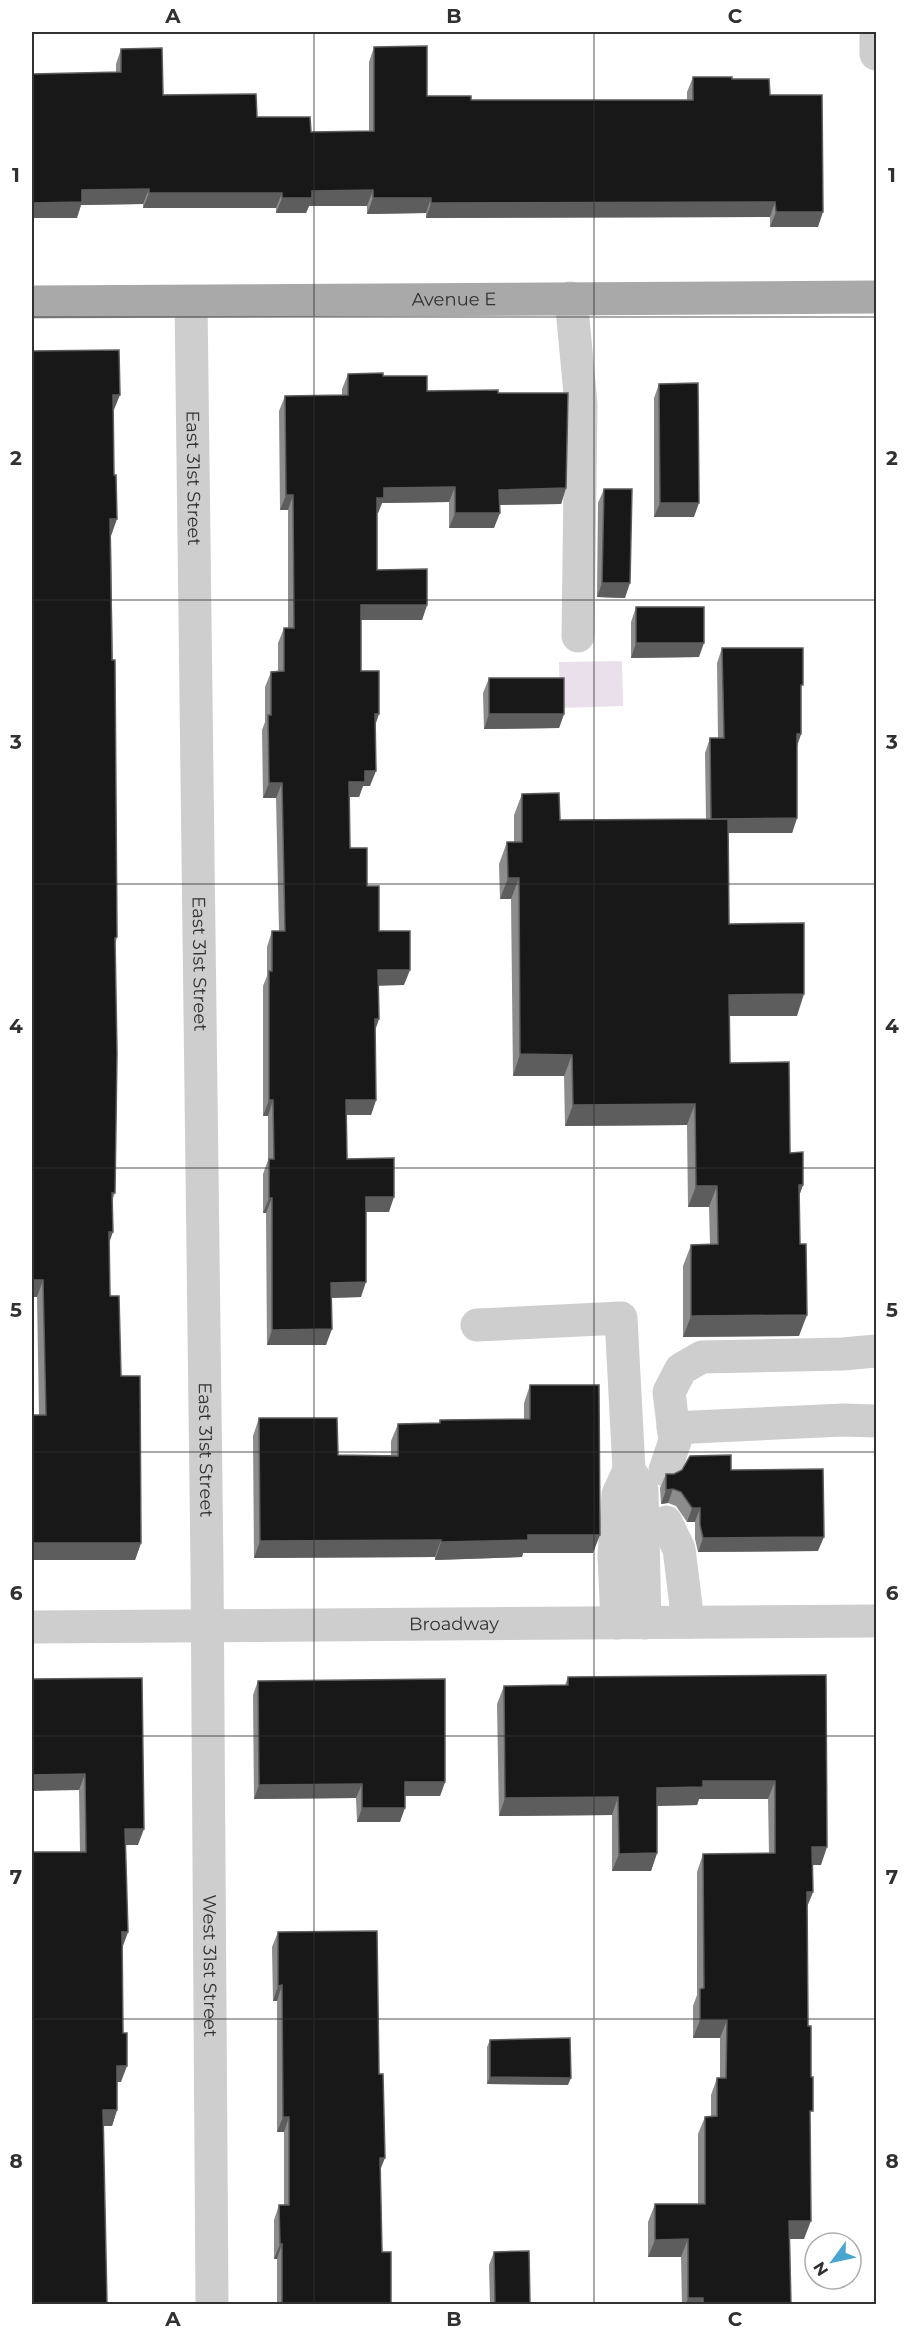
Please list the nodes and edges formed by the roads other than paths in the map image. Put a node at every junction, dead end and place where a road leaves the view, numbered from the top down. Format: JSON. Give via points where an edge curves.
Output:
{"nodes":[{"id":1,"x":876,"y":32,"type":"edge"},
{"id":2,"x":876,"y":54,"type":"edge"},
{"id":3,"x":876,"y":297,"type":"edge"},
{"id":4,"x":571,"y":298,"type":"junction"},
{"id":5,"x":32,"y":302,"type":"edge"},
{"id":6,"x":191,"y":302,"type":"junction"},
{"id":7,"x":578,"y":636,"type":"dead end"},
{"id":8,"x":477,"y":1325,"type":"dead end"},
{"id":9,"x":876,"y":1351,"type":"edge"},
{"id":10,"x":876,"y":1421,"type":"edge"},
{"id":11,"x":677,"y":1531,"type":"dead end"},
{"id":12,"x":876,"y":1621,"type":"edge"},
{"id":13,"x":688,"y":1622,"type":"junction"},
{"id":14,"x":631,"y":1623,"type":"junction"},
{"id":15,"x":208,"y":1625,"type":"junction"},
{"id":16,"x":32,"y":1627,"type":"edge"},
{"id":17,"x":212,"y":2304,"type":"edge"}],
"edges":[{"from":1,"to":2,"type":"street"},
{"from":3,"to":4,"type":"main road","name":"Avenue E"},
{"from":4,"to":6,"type":"main road","name":"Avenue E"},
{"from":4,"to":7,"type":"street","via":[[581,404]]},
{"from":5,"to":6,"type":"main road","name":"Avenue E"},
{"from":6,"to":15,"type":"street","name":"East 31st Street"},
{"from":8,"to":14,"type":"street","via":[[621,1318],[629,1470],[642,1490]]},
{"from":9,"to":10,"type":"street","via":[[702,1357],[681,1369],[669,1392],[675,1452],[843,1420]]},
{"from":11,"to":13,"type":"street"},
{"from":12,"to":13,"type":"street","name":"Broadway"},
{"from":13,"to":14,"type":"street","name":"Broadway"},
{"from":14,"to":15,"type":"street","name":"Broadway"},
{"from":15,"to":16,"type":"street","name":"Broadway"},
{"from":15,"to":17,"type":"street","name":"West 31st Street"}]}
